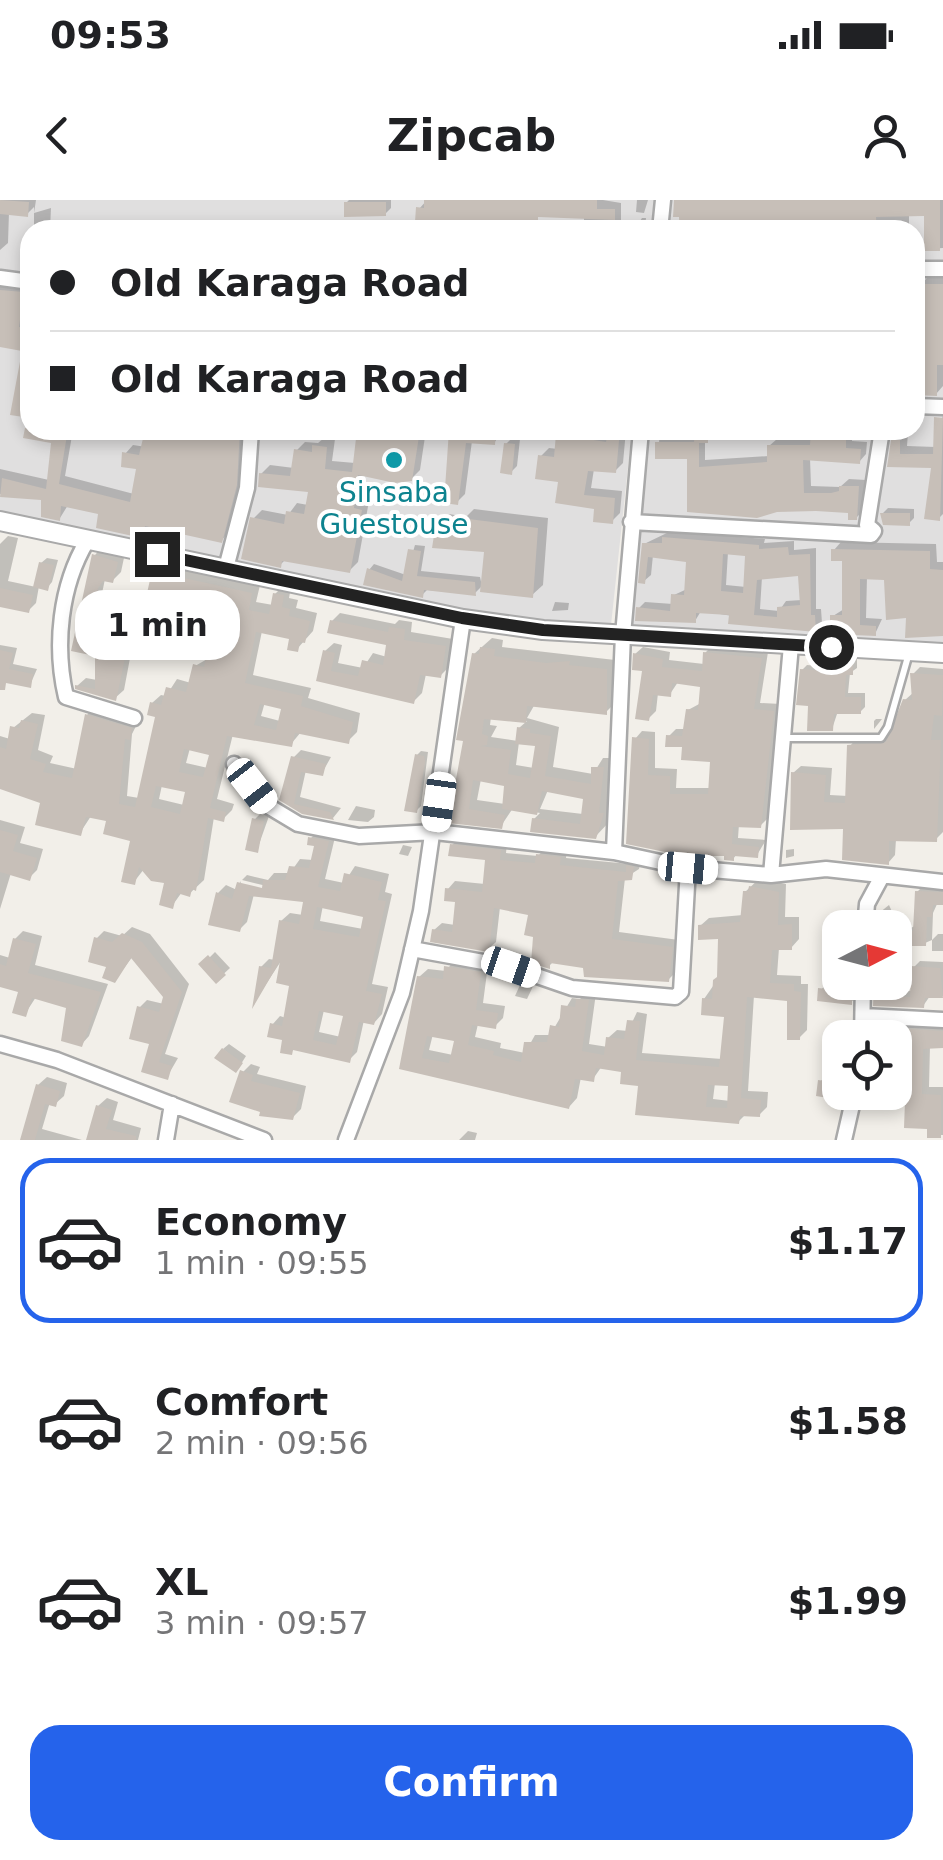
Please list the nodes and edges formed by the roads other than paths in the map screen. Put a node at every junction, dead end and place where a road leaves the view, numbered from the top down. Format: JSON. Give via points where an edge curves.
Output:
{"nodes":[{"id":1,"x":250,"y":440,"type":"edge"},
{"id":2,"x":640,"y":440,"type":"edge"},
{"id":3,"x":880,"y":440,"type":"edge"},
{"id":4,"x":0,"y":520,"type":"edge"},
{"id":5,"x":630,"y":522,"type":"junction"},
{"id":6,"x":87,"y":541,"type":"junction"},
{"id":7,"x":226,"y":568,"type":"junction"},
{"id":8,"x":462,"y":618,"type":"junction"},
{"id":9,"x":623,"y":636,"type":"junction"},
{"id":10,"x":791,"y":645,"type":"junction"},
{"id":11,"x":910,"y":652,"type":"junction"},
{"id":12,"x":943,"y":654,"type":"edge"},
{"id":13,"x":134,"y":718,"type":"dead end"},
{"id":14,"x":784,"y":738,"type":"junction"},
{"id":15,"x":234,"y":764,"type":"dead end"},
{"id":16,"x":435,"y":832,"type":"junction"},
{"id":17,"x":614,"y":852,"type":"junction"},
{"id":18,"x":688,"y":868,"type":"junction"},
{"id":19,"x":771,"y":875,"type":"junction"},
{"id":20,"x":880,"y":878,"type":"junction"},
{"id":21,"x":943,"y":882,"type":"edge"},
{"id":22,"x":866,"y":910,"type":"edge"},
{"id":23,"x":412,"y":949,"type":"junction"},
{"id":24,"x":862,"y":1000,"type":"edge"},
{"id":25,"x":862,"y":1016,"type":"junction"},
{"id":26,"x":862,"y":1020,"type":"edge"},
{"id":27,"x":943,"y":1020,"type":"edge"},
{"id":28,"x":0,"y":1044,"type":"edge"},
{"id":29,"x":172,"y":1104,"type":"junction"},
{"id":30,"x":851,"y":1110,"type":"edge"},
{"id":31,"x":166,"y":1140,"type":"edge"},
{"id":32,"x":264,"y":1140,"type":"edge"},
{"id":33,"x":346,"y":1140,"type":"edge"},
{"id":34,"x":844,"y":1140,"type":"edge"}],
"edges":[{"from":1,"to":7,"type":"street","via":[[248,488]]},
{"from":2,"to":5,"type":"street"},
{"from":3,"to":5,"type":"street","via":[[867,524],[871,535]]},
{"from":4,"to":6,"type":"street"},
{"from":5,"to":9,"type":"street"},
{"from":6,"to":7,"type":"street"},
{"from":6,"to":13,"type":"street","via":[[64,600],[66,697]]},
{"from":7,"to":8,"type":"street"},
{"from":8,"to":9,"type":"street"},
{"from":8,"to":16,"type":"street"},
{"from":9,"to":10,"type":"street"},
{"from":9,"to":17,"type":"street"},
{"from":10,"to":11,"type":"street"},
{"from":10,"to":14,"type":"street"},
{"from":11,"to":12,"type":"street"},
{"from":11,"to":14,"type":"lane","via":[[881,738]]},
{"from":14,"to":19,"type":"street"},
{"from":15,"to":16,"type":"street","via":[[268,806],[298,824],[359,836]]},
{"from":16,"to":17,"type":"street"},
{"from":16,"to":23,"type":"street"},
{"from":17,"to":18,"type":"street"},
{"from":18,"to":19,"type":"street"},
{"from":18,"to":23,"type":"street","via":[[680,992],[674,997],[572,988],[511,967]]},
{"from":19,"to":20,"type":"street","via":[[826,869]]},
{"from":20,"to":21,"type":"street"},
{"from":20,"to":22,"type":"street"},
{"from":23,"to":33,"type":"street"},
{"from":24,"to":25,"type":"street"},
{"from":25,"to":26,"type":"street"},
{"from":25,"to":27,"type":"street"},
{"from":28,"to":29,"type":"street"},
{"from":29,"to":31,"type":"street"},
{"from":29,"to":32,"type":"street"},
{"from":30,"to":34,"type":"street"}]}
